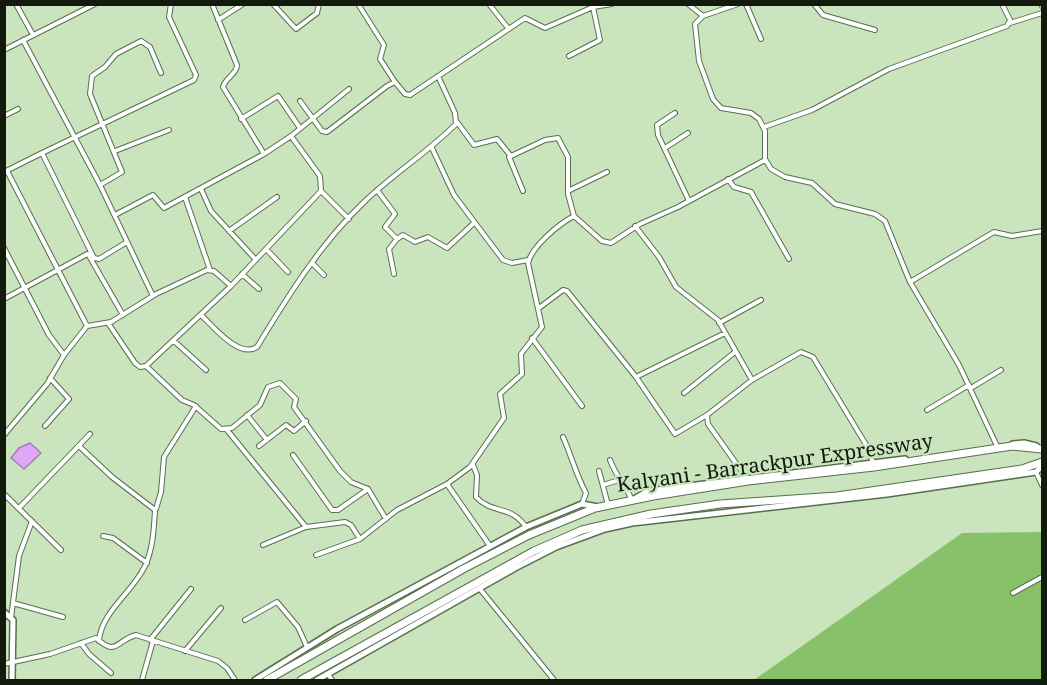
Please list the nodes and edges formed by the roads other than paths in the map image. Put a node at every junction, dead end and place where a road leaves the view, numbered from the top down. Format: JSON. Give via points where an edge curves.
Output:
{"nodes":[{"id":1,"x":16,"y":4,"type":"edge"},
{"id":2,"x":85,"y":4,"type":"edge"},
{"id":3,"x":95,"y":4,"type":"edge"},
{"id":4,"x":171,"y":4,"type":"edge"},
{"id":5,"x":212,"y":4,"type":"edge"},
{"id":6,"x":243,"y":4,"type":"edge"},
{"id":7,"x":273,"y":4,"type":"edge"},
{"id":8,"x":320,"y":4,"type":"edge"},
{"id":9,"x":358,"y":4,"type":"edge"},
{"id":10,"x":489,"y":4,"type":"edge"},
{"id":11,"x":612,"y":4,"type":"edge"},
{"id":12,"x":688,"y":4,"type":"edge"},
{"id":13,"x":738,"y":4,"type":"edge"},
{"id":14,"x":746,"y":4,"type":"edge"},
{"id":15,"x":814,"y":4,"type":"edge"},
{"id":16,"x":1002,"y":4,"type":"edge"},
{"id":17,"x":593,"y":7,"type":"junction"},
{"id":18,"x":89,"y":9,"type":"junction"},
{"id":19,"x":1042,"y":13,"type":"edge"},
{"id":20,"x":704,"y":16,"type":"junction"},
{"id":21,"x":218,"y":20,"type":"junction"},
{"id":22,"x":1010,"y":23,"type":"junction"},
{"id":23,"x":508,"y":28,"type":"junction"},
{"id":24,"x":874,"y":30,"type":"dead end"},
{"id":25,"x":33,"y":35,"type":"junction"},
{"id":26,"x":761,"y":39,"type":"dead end"},
{"id":27,"x":23,"y":40,"type":"junction"},
{"id":28,"x":4,"y":50,"type":"edge"},
{"id":29,"x":569,"y":56,"type":"dead end"},
{"id":30,"x":161,"y":73,"type":"dead end"},
{"id":31,"x":438,"y":76,"type":"junction"},
{"id":32,"x":395,"y":82,"type":"junction"},
{"id":33,"x":349,"y":88,"type":"dead end"},
{"id":34,"x":300,"y":101,"type":"dead end"},
{"id":35,"x":18,"y":109,"type":"dead end"},
{"id":36,"x":675,"y":113,"type":"dead end"},
{"id":37,"x":4,"y":116,"type":"edge"},
{"id":38,"x":311,"y":118,"type":"junction"},
{"id":39,"x":241,"y":119,"type":"junction"},
{"id":40,"x":457,"y":122,"type":"junction"},
{"id":41,"x":103,"y":123,"type":"junction"},
{"id":42,"x":764,"y":127,"type":"junction"},
{"id":43,"x":300,"y":128,"type":"junction"},
{"id":44,"x":169,"y":130,"type":"dead end"},
{"id":45,"x":688,"y":133,"type":"dead end"},
{"id":46,"x":291,"y":136,"type":"junction"},
{"id":47,"x":74,"y":138,"type":"junction"},
{"id":48,"x":432,"y":148,"type":"junction"},
{"id":49,"x":665,"y":148,"type":"junction"},
{"id":50,"x":115,"y":151,"type":"junction"},
{"id":51,"x":42,"y":153,"type":"junction"},
{"id":52,"x":264,"y":154,"type":"junction"},
{"id":53,"x":510,"y":155,"type":"junction"},
{"id":54,"x":765,"y":160,"type":"junction"},
{"id":55,"x":6,"y":171,"type":"edge"},
{"id":56,"x":608,"y":172,"type":"dead end"},
{"id":57,"x":728,"y":179,"type":"junction"},
{"id":58,"x":100,"y":185,"type":"junction"},
{"id":59,"x":201,"y":189,"type":"junction"},
{"id":60,"x":377,"y":190,"type":"junction"},
{"id":61,"x":321,"y":191,"type":"junction"},
{"id":62,"x":523,"y":191,"type":"dead end"},
{"id":63,"x":568,"y":191,"type":"junction"},
{"id":64,"x":185,"y":197,"type":"junction"},
{"id":65,"x":276,"y":197,"type":"dead end"},
{"id":66,"x":689,"y":201,"type":"junction"},
{"id":67,"x":115,"y":214,"type":"junction"},
{"id":68,"x":574,"y":216,"type":"junction"},
{"id":69,"x":349,"y":219,"type":"junction"},
{"id":70,"x":474,"y":223,"type":"junction"},
{"id":71,"x":635,"y":226,"type":"junction"},
{"id":72,"x":229,"y":231,"type":"junction"},
{"id":73,"x":1042,"y":231,"type":"edge"},
{"id":74,"x":397,"y":239,"type":"junction"},
{"id":75,"x":127,"y":242,"type":"junction"},
{"id":76,"x":4,"y":248,"type":"edge"},
{"id":77,"x":266,"y":249,"type":"junction"},
{"id":78,"x":89,"y":253,"type":"junction"},
{"id":79,"x":789,"y":259,"type":"dead end"},
{"id":80,"x":256,"y":260,"type":"junction"},
{"id":81,"x":528,"y":260,"type":"junction"},
{"id":82,"x":312,"y":263,"type":"junction"},
{"id":83,"x":210,"y":270,"type":"junction"},
{"id":84,"x":288,"y":272,"type":"dead end"},
{"id":85,"x":57,"y":273,"type":"junction"},
{"id":86,"x":242,"y":274,"type":"junction"},
{"id":87,"x":394,"y":274,"type":"dead end"},
{"id":88,"x":324,"y":275,"type":"dead end"},
{"id":89,"x":910,"y":282,"type":"junction"},
{"id":90,"x":231,"y":286,"type":"junction"},
{"id":91,"x":24,"y":289,"type":"junction"},
{"id":92,"x":259,"y":289,"type":"dead end"},
{"id":93,"x":153,"y":296,"type":"junction"},
{"id":94,"x":4,"y":299,"type":"edge"},
{"id":95,"x":761,"y":300,"type":"dead end"},
{"id":96,"x":538,"y":308,"type":"junction"},
{"id":97,"x":123,"y":315,"type":"junction"},
{"id":98,"x":201,"y":315,"type":"junction"},
{"id":99,"x":108,"y":323,"type":"junction"},
{"id":100,"x":720,"y":323,"type":"junction"},
{"id":101,"x":87,"y":326,"type":"junction"},
{"id":102,"x":725,"y":333,"type":"junction"},
{"id":103,"x":532,"y":339,"type":"junction"},
{"id":104,"x":174,"y":341,"type":"junction"},
{"id":105,"x":735,"y":352,"type":"junction"},
{"id":106,"x":64,"y":355,"type":"junction"},
{"id":107,"x":146,"y":366,"type":"junction"},
{"id":108,"x":206,"y":370,"type":"dead end"},
{"id":109,"x":1001,"y":370,"type":"dead end"},
{"id":110,"x":636,"y":377,"type":"junction"},
{"id":111,"x":50,"y":378,"type":"junction"},
{"id":112,"x":752,"y":380,"type":"junction"},
{"id":113,"x":970,"y":387,"type":"junction"},
{"id":114,"x":684,"y":393,"type":"dead end"},
{"id":115,"x":196,"y":406,"type":"junction"},
{"id":116,"x":582,"y":406,"type":"dead end"},
{"id":117,"x":927,"y":410,"type":"dead end"},
{"id":118,"x":247,"y":415,"type":"junction"},
{"id":119,"x":707,"y":415,"type":"junction"},
{"id":120,"x":306,"y":421,"type":"junction"},
{"id":121,"x":4,"y":425,"type":"edge"},
{"id":122,"x":45,"y":426,"type":"dead end"},
{"id":123,"x":10,"y":428,"type":"junction"},
{"id":124,"x":227,"y":430,"type":"junction"},
{"id":125,"x":90,"y":434,"type":"dead end"},
{"id":126,"x":4,"y":435,"type":"edge"},
{"id":127,"x":563,"y":437,"type":"dead end"},
{"id":128,"x":267,"y":440,"type":"junction"},
{"id":129,"x":79,"y":446,"type":"junction"},
{"id":130,"x":259,"y":446,"type":"dead end"},
{"id":131,"x":998,"y":446,"type":"junction"},
{"id":132,"x":1042,"y":449,"type":"edge"},
{"id":133,"x":293,"y":455,"type":"dead end"},
{"id":134,"x":610,"y":460,"type":"dead end"},
{"id":135,"x":1042,"y":464,"type":"edge"},
{"id":136,"x":473,"y":465,"type":"junction"},
{"id":137,"x":874,"y":465,"type":"junction"},
{"id":138,"x":599,"y":471,"type":"dead end"},
{"id":139,"x":1036,"y":472,"type":"junction"},
{"id":140,"x":748,"y":479,"type":"junction"},
{"id":141,"x":619,"y":480,"type":"junction"},
{"id":142,"x":447,"y":483,"type":"junction"},
{"id":143,"x":603,"y":485,"type":"junction"},
{"id":144,"x":1042,"y":485,"type":"edge"},
{"id":145,"x":368,"y":489,"type":"junction"},
{"id":146,"x":886,"y":492,"type":"junction"},
{"id":147,"x":4,"y":494,"type":"edge"},
{"id":148,"x":632,"y":500,"type":"junction"},
{"id":149,"x":582,"y":504,"type":"junction"},
{"id":150,"x":608,"y":505,"type":"junction"},
{"id":151,"x":600,"y":507,"type":"junction"},
{"id":152,"x":19,"y":508,"type":"junction"},
{"id":153,"x":155,"y":511,"type":"junction"},
{"id":154,"x":386,"y":519,"type":"junction"},
{"id":155,"x":32,"y":521,"type":"junction"},
{"id":156,"x":306,"y":527,"type":"junction"},
{"id":157,"x":526,"y":527,"type":"junction"},
{"id":158,"x":103,"y":536,"type":"dead end"},
{"id":159,"x":360,"y":539,"type":"junction"},
{"id":160,"x":263,"y":545,"type":"dead end"},
{"id":161,"x":490,"y":546,"type":"junction"},
{"id":162,"x":61,"y":550,"type":"dead end"},
{"id":163,"x":315,"y":555,"type":"dead end"},
{"id":164,"x":147,"y":563,"type":"junction"},
{"id":165,"x":1042,"y":577,"type":"edge"},
{"id":166,"x":191,"y":589,"type":"dead end"},
{"id":167,"x":480,"y":589,"type":"junction"},
{"id":168,"x":1013,"y":593,"type":"dead end"},
{"id":169,"x":13,"y":603,"type":"junction"},
{"id":170,"x":222,"y":608,"type":"dead end"},
{"id":171,"x":4,"y":612,"type":"edge"},
{"id":172,"x":63,"y":617,"type":"dead end"},
{"id":173,"x":12,"y":618,"type":"junction"},
{"id":174,"x":245,"y":621,"type":"dead end"},
{"id":175,"x":151,"y":640,"type":"junction"},
{"id":176,"x":99,"y":641,"type":"junction"},
{"id":177,"x":81,"y":643,"type":"junction"},
{"id":178,"x":307,"y":647,"type":"junction"},
{"id":179,"x":185,"y":651,"type":"junction"},
{"id":180,"x":12,"y":663,"type":"junction"},
{"id":181,"x":4,"y":664,"type":"edge"},
{"id":182,"x":111,"y":673,"type":"dead end"},
{"id":183,"x":328,"y":674,"type":"junction"},
{"id":184,"x":12,"y":681,"type":"edge"},
{"id":185,"x":142,"y":681,"type":"edge"},
{"id":186,"x":235,"y":681,"type":"edge"},
{"id":187,"x":255,"y":681,"type":"edge"},
{"id":188,"x":267,"y":681,"type":"edge"},
{"id":189,"x":301,"y":681,"type":"edge"},
{"id":190,"x":317,"y":681,"type":"edge"},
{"id":191,"x":332,"y":681,"type":"edge"},
{"id":192,"x":554,"y":681,"type":"edge"}],
"edges":[{"from":1,"to":25,"type":"street"},
{"from":2,"to":18,"type":"street"},
{"from":3,"to":18,"type":"street"},
{"from":4,"to":41,"type":"street","via":[[169,17],[196,77]]},
{"from":5,"to":21,"type":"street"},
{"from":6,"to":21,"type":"street"},
{"from":7,"to":8,"type":"street","via":[[296,29],[317,13]]},
{"from":9,"to":32,"type":"street","via":[[384,45],[380,59]]},
{"from":10,"to":23,"type":"street"},
{"from":11,"to":17,"type":"street"},
{"from":12,"to":20,"type":"street"},
{"from":13,"to":20,"type":"street"},
{"from":14,"to":26,"type":"street"},
{"from":15,"to":24,"type":"street","via":[[823,15]]},
{"from":16,"to":22,"type":"street"},
{"from":17,"to":23,"type":"street","via":[[545,28],[527,18]]},
{"from":17,"to":29,"type":"street","via":[[600,40]]},
{"from":18,"to":25,"type":"street"},
{"from":19,"to":22,"type":"street"},
{"from":20,"to":42,"type":"street","via":[[695,24],[696,41],[701,69],[713,99],[722,108],[754,114]]},
{"from":21,"to":39,"type":"street","via":[[237,65],[223,87]]},
{"from":22,"to":42,"type":"street","via":[[889,69],[812,110]]},
{"from":23,"to":31,"type":"street"},
{"from":25,"to":27,"type":"street"},
{"from":27,"to":28,"type":"street"},
{"from":27,"to":47,"type":"street"},
{"from":30,"to":41,"type":"street","via":[[146,42],[114,56],[91,78],[90,94]]},
{"from":31,"to":32,"type":"street","via":[[407,95]]},
{"from":31,"to":40,"type":"street"},
{"from":32,"to":38,"type":"street","via":[[327,132]]},
{"from":33,"to":38,"type":"street"},
{"from":34,"to":38,"type":"street"},
{"from":35,"to":37,"type":"street"},
{"from":36,"to":49,"type":"street","via":[[657,125]]},
{"from":38,"to":43,"type":"street"},
{"from":39,"to":43,"type":"street","via":[[278,96]]},
{"from":39,"to":52,"type":"street"},
{"from":40,"to":48,"type":"street"},
{"from":40,"to":53,"type":"street","via":[[474,145],[497,139]]},
{"from":41,"to":47,"type":"street"},
{"from":41,"to":50,"type":"street"},
{"from":42,"to":54,"type":"street"},
{"from":43,"to":46,"type":"street"},
{"from":44,"to":50,"type":"street"},
{"from":45,"to":49,"type":"street"},
{"from":46,"to":52,"type":"street"},
{"from":46,"to":61,"type":"street","via":[[320,176]]},
{"from":47,"to":51,"type":"street"},
{"from":47,"to":58,"type":"street"},
{"from":48,"to":60,"type":"street"},
{"from":48,"to":70,"type":"street","via":[[451,190]]},
{"from":49,"to":66,"type":"street"},
{"from":50,"to":58,"type":"street","via":[[122,173]]},
{"from":51,"to":55,"type":"street"},
{"from":51,"to":78,"type":"street"},
{"from":52,"to":59,"type":"street"},
{"from":53,"to":62,"type":"street"},
{"from":53,"to":63,"type":"street","via":[[558,138],[568,157]]},
{"from":54,"to":57,"type":"street"},
{"from":54,"to":89,"type":"street","via":[[778,174],[812,183],[830,202],[882,218],[891,231]]},
{"from":55,"to":85,"type":"street"},
{"from":56,"to":63,"type":"street"},
{"from":57,"to":66,"type":"street"},
{"from":57,"to":79,"type":"street","via":[[734,187],[751,192]]},
{"from":58,"to":67,"type":"street"},
{"from":59,"to":64,"type":"street"},
{"from":59,"to":72,"type":"street","via":[[209,208]]},
{"from":60,"to":69,"type":"street"},
{"from":60,"to":74,"type":"street","via":[[395,214],[385,227]]},
{"from":61,"to":69,"type":"street"},
{"from":61,"to":77,"type":"street"},
{"from":63,"to":68,"type":"street"},
{"from":64,"to":67,"type":"street","via":[[163,208],[153,195]]},
{"from":64,"to":83,"type":"street"},
{"from":65,"to":72,"type":"street"},
{"from":66,"to":71,"type":"street"},
{"from":67,"to":75,"type":"street"},
{"from":68,"to":71,"type":"street","via":[[607,243]]},
{"from":68,"to":81,"type":"street","via":[[543,241]]},
{"from":69,"to":82,"type":"street"},
{"from":70,"to":74,"type":"street","via":[[447,249],[428,237],[414,242],[403,235]]},
{"from":70,"to":81,"type":"street","via":[[503,260]]},
{"from":71,"to":100,"type":"street","via":[[676,287]]},
{"from":72,"to":80,"type":"street"},
{"from":73,"to":89,"type":"street","via":[[1012,236],[994,232]]},
{"from":74,"to":87,"type":"street","via":[[389,249]]},
{"from":75,"to":78,"type":"street","via":[[99,259]]},
{"from":75,"to":93,"type":"street"},
{"from":76,"to":91,"type":"street"},
{"from":77,"to":80,"type":"street"},
{"from":77,"to":84,"type":"street"},
{"from":78,"to":85,"type":"street"},
{"from":78,"to":97,"type":"street"},
{"from":80,"to":86,"type":"street"},
{"from":81,"to":96,"type":"street"},
{"from":82,"to":88,"type":"street"},
{"from":82,"to":98,"type":"street","via":[[255,349],[232,344]]},
{"from":83,"to":90,"type":"street"},
{"from":83,"to":93,"type":"street"},
{"from":85,"to":91,"type":"street"},
{"from":85,"to":101,"type":"street"},
{"from":86,"to":90,"type":"street"},
{"from":86,"to":92,"type":"street"},
{"from":89,"to":113,"type":"street"},
{"from":90,"to":98,"type":"street"},
{"from":91,"to":94,"type":"street"},
{"from":91,"to":106,"type":"street"},
{"from":93,"to":97,"type":"street"},
{"from":95,"to":100,"type":"street"},
{"from":96,"to":103,"type":"street","via":[[542,327]]},
{"from":96,"to":110,"type":"street","via":[[567,291]]},
{"from":97,"to":99,"type":"street"},
{"from":98,"to":104,"type":"street"},
{"from":99,"to":101,"type":"street"},
{"from":99,"to":107,"type":"street","via":[[135,363]]},
{"from":100,"to":102,"type":"street"},
{"from":101,"to":106,"type":"street"},
{"from":102,"to":105,"type":"street"},
{"from":102,"to":110,"type":"street"},
{"from":103,"to":116,"type":"street"},
{"from":103,"to":136,"type":"street","via":[[521,354],[522,374],[500,396],[504,418]]},
{"from":104,"to":107,"type":"street"},
{"from":104,"to":108,"type":"street"},
{"from":105,"to":112,"type":"street"},
{"from":105,"to":114,"type":"street"},
{"from":106,"to":111,"type":"street"},
{"from":107,"to":115,"type":"street","via":[[184,401]]},
{"from":109,"to":113,"type":"street"},
{"from":110,"to":119,"type":"street","via":[[675,434]]},
{"from":111,"to":122,"type":"street","via":[[69,399]]},
{"from":111,"to":123,"type":"street"},
{"from":112,"to":119,"type":"street"},
{"from":112,"to":137,"type":"street","via":[[801,352],[810,355],[868,448]]},
{"from":113,"to":117,"type":"street"},
{"from":113,"to":131,"type":"street"},
{"from":115,"to":124,"type":"street","via":[[216,427]]},
{"from":115,"to":153,"type":"street","via":[[164,457]]},
{"from":118,"to":120,"type":"street","via":[[262,403],[267,389],[278,382],[296,399],[294,406]]},
{"from":118,"to":124,"type":"street"},
{"from":118,"to":128,"type":"street"},
{"from":119,"to":140,"type":"street","via":[[710,428]]},
{"from":120,"to":128,"type":"street","via":[[294,431],[286,425]]},
{"from":120,"to":145,"type":"street","via":[[344,476]]},
{"from":121,"to":123,"type":"street"},
{"from":123,"to":126,"type":"street"},
{"from":124,"to":156,"type":"street"},
{"from":125,"to":129,"type":"street"},
{"from":127,"to":149,"type":"street","via":[[586,494]]},
{"from":128,"to":130,"type":"street"},
{"from":129,"to":152,"type":"street"},
{"from":129,"to":153,"type":"street"},
{"from":131,"to":132,"type":"street","via":[[1024,443]]},
{"from":131,"to":137,"type":"street"},
{"from":132,"to":137,"type":"highway","name":"Kalyani - Barrackpur Expressway","via":[[1012,447]]},
{"from":133,"to":145,"type":"street","via":[[332,510],[339,510]]},
{"from":134,"to":141,"type":"street"},
{"from":135,"to":139,"type":"street"},
{"from":135,"to":146,"type":"highway","name":"Kalyani - Barrackpur Expressway"},
{"from":136,"to":142,"type":"street"},
{"from":136,"to":157,"type":"street","via":[[477,475],[476,497],[486,507],[514,513]]},
{"from":137,"to":140,"type":"highway","name":"Kalyani - Barrackpur Expressway"},
{"from":138,"to":143,"type":"street"},
{"from":139,"to":144,"type":"street"},
{"from":139,"to":146,"type":"street"},
{"from":140,"to":148,"type":"highway","name":"Kalyani - Barrackpur Expressway"},
{"from":141,"to":143,"type":"street"},
{"from":141,"to":148,"type":"street","via":[[625,482]]},
{"from":142,"to":154,"type":"street"},
{"from":142,"to":161,"type":"street"},
{"from":143,"to":150,"type":"street"},
{"from":145,"to":154,"type":"street"},
{"from":146,"to":167,"type":"street","via":[[632,523],[556,547]]},
{"from":146,"to":189,"type":"highway","name":"Kalyani - Barrackpur Expressway","via":[[720,504],[582,530],[534,551]]},
{"from":147,"to":152,"type":"street"},
{"from":148,"to":150,"type":"highway","name":"Kalyani - Barrackpur Expressway"},
{"from":149,"to":151,"type":"street"},
{"from":149,"to":157,"type":"street"},
{"from":150,"to":151,"type":"highway","name":"Kalyani - Barrackpur Expressway"},
{"from":151,"to":188,"type":"highway","name":"Kalyani - Barrackpur Expressway","via":[[529,535],[479,561]]},
{"from":152,"to":155,"type":"street"},
{"from":153,"to":164,"type":"street"},
{"from":154,"to":159,"type":"street"},
{"from":155,"to":162,"type":"street"},
{"from":155,"to":169,"type":"street","via":[[19,556]]},
{"from":156,"to":159,"type":"street","via":[[345,522]]},
{"from":156,"to":160,"type":"street"},
{"from":157,"to":161,"type":"street"},
{"from":158,"to":164,"type":"street","via":[[111,537]]},
{"from":159,"to":163,"type":"street"},
{"from":161,"to":178,"type":"street"},
{"from":164,"to":176,"type":"street","via":[[101,625]]},
{"from":165,"to":168,"type":"street"},
{"from":166,"to":175,"type":"street"},
{"from":167,"to":183,"type":"street"},
{"from":167,"to":192,"type":"street"},
{"from":169,"to":172,"type":"street"},
{"from":169,"to":173,"type":"street"},
{"from":170,"to":179,"type":"street"},
{"from":171,"to":173,"type":"street"},
{"from":173,"to":180,"type":"street"},
{"from":174,"to":178,"type":"street","via":[[278,603],[298,627]]},
{"from":175,"to":176,"type":"street","via":[[134,635],[113,648]]},
{"from":175,"to":179,"type":"street"},
{"from":175,"to":185,"type":"street"},
{"from":176,"to":177,"type":"street","via":[[94,638]]},
{"from":177,"to":180,"type":"street"},
{"from":177,"to":182,"type":"street"},
{"from":178,"to":187,"type":"street"},
{"from":179,"to":186,"type":"street","via":[[222,663]]},
{"from":180,"to":181,"type":"street"},
{"from":180,"to":184,"type":"street"},
{"from":183,"to":190,"type":"street"},
{"from":183,"to":191,"type":"street"}]}
